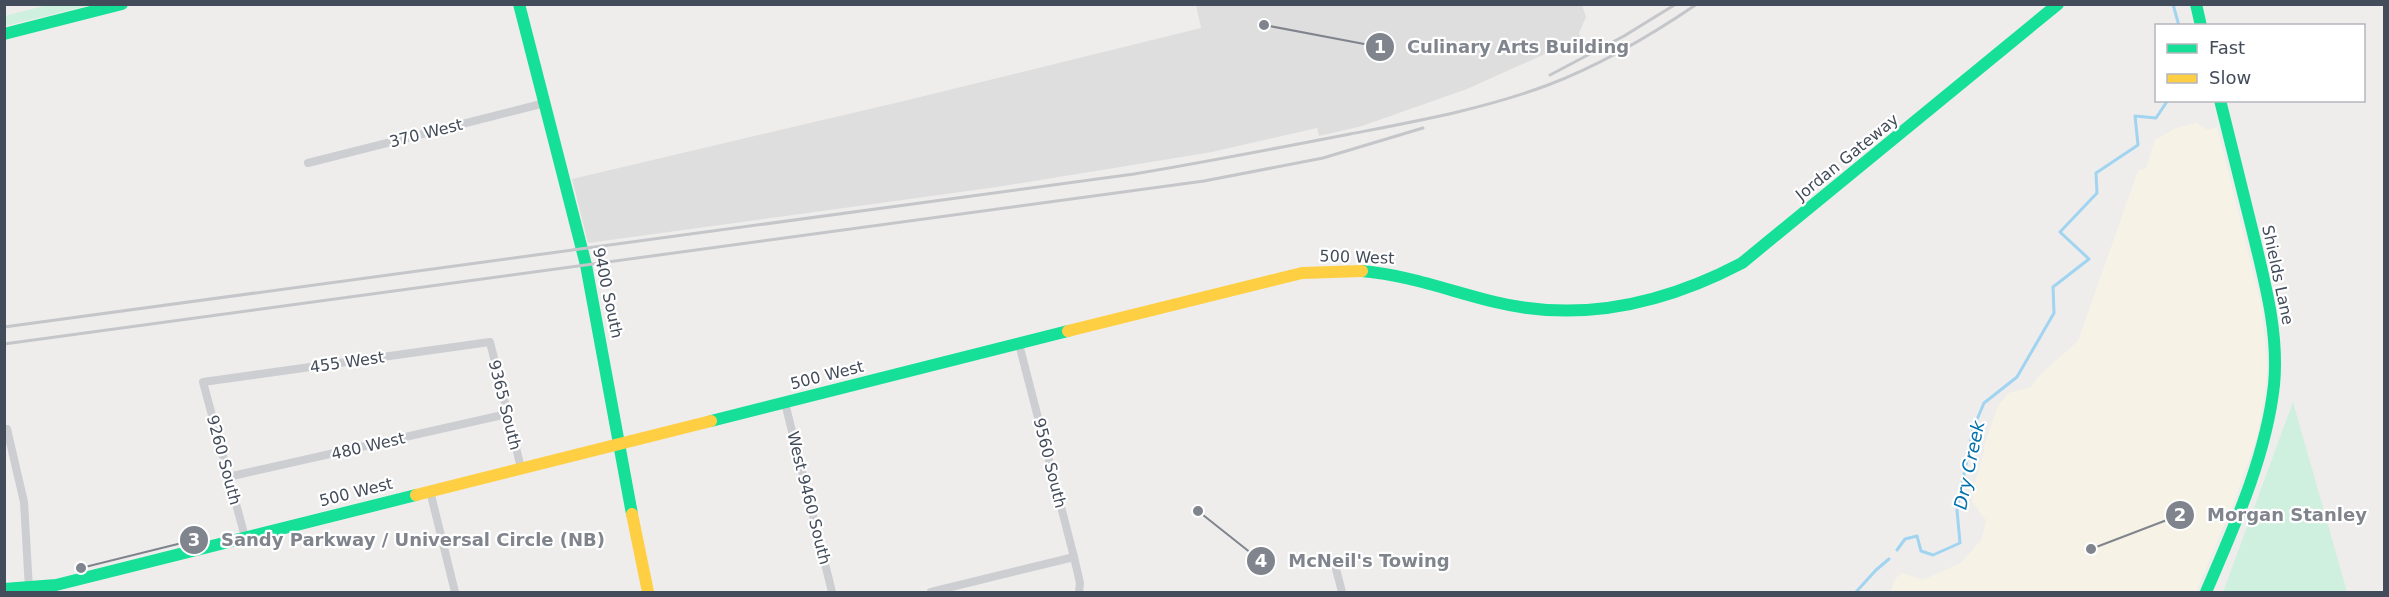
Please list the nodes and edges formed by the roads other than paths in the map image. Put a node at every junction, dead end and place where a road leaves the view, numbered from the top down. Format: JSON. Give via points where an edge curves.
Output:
{"nodes":[{"id":1,"x":122,"y":4,"type":"edge"},
{"id":2,"x":519,"y":4,"type":"edge"},
{"id":3,"x":2058,"y":4,"type":"edge"},
{"id":4,"x":2196,"y":4,"type":"edge"},
{"id":5,"x":2201,"y":24,"type":"edge"},
{"id":6,"x":4,"y":34,"type":"edge"},
{"id":7,"x":2220,"y":102,"type":"edge"},
{"id":8,"x":545,"y":103,"type":"junction"},
{"id":9,"x":308,"y":163,"type":"dead end"},
{"id":10,"x":1638,"y":304,"type":"joint"},
{"id":11,"x":490,"y":342,"type":"joint"},
{"id":12,"x":1019,"y":344,"type":"junction"},
{"id":13,"x":203,"y":382,"type":"joint"},
{"id":14,"x":785,"y":403,"type":"junction"},
{"id":15,"x":507,"y":414,"type":"junction"},
{"id":16,"x":7,"y":429,"type":"dead end"},
{"id":17,"x":619,"y":443,"type":"junction"},
{"id":18,"x":520,"y":468,"type":"junction"},
{"id":19,"x":228,"y":477,"type":"junction"},
{"id":20,"x":430,"y":491,"type":"junction"},
{"id":21,"x":245,"y":537,"type":"junction"},
{"id":22,"x":1074,"y":557,"type":"junction"},
{"id":23,"x":1335,"y":565,"type":"dead end"},
{"id":24,"x":1080,"y":588,"type":"edge"},
{"id":25,"x":4,"y":589,"type":"edge"},
{"id":26,"x":29,"y":589,"type":"junction"},
{"id":27,"x":455,"y":592,"type":"edge"},
{"id":28,"x":648,"y":592,"type":"edge"},
{"id":29,"x":832,"y":592,"type":"edge"},
{"id":30,"x":931,"y":592,"type":"edge"},
{"id":31,"x":1341,"y":592,"type":"edge"},
{"id":32,"x":2206,"y":592,"type":"edge"}],
"edges":[{"from":1,"to":6,"type":"main road"},
{"from":2,"to":8,"type":"main road","name":"9400 South"},
{"from":3,"to":10,"type":"main road","name":"Jordan Gateway","via":[[1742,263],[1698,287]]},
{"from":4,"to":5,"type":"main road"},
{"from":7,"to":32,"type":"main road","name":"Shields Lane","via":[[2269,300],[2276,364],[2265,442]]},
{"from":8,"to":9,"type":"street","name":"370 West"},
{"from":8,"to":17,"type":"main road","name":"9400 South","via":[[586,266]]},
{"from":10,"to":12,"type":"main road","name":"500 West","via":[[1590,310],[1533,309],[1394,274],[1332,270],[1283,277]]},
{"from":11,"to":13,"type":"street","name":"455 West"},
{"from":11,"to":15,"type":"street","name":"9365 South"},
{"from":12,"to":14,"type":"main road","name":"500 West"},
{"from":12,"to":22,"type":"street","name":"9560 South"},
{"from":13,"to":19,"type":"street","name":"9260 South"},
{"from":14,"to":17,"type":"main road","name":"500 West"},
{"from":14,"to":29,"type":"street","name":"West 9460 South"},
{"from":15,"to":18,"type":"street","name":"9365 South"},
{"from":15,"to":19,"type":"street","name":"480 West"},
{"from":16,"to":26,"type":"street","via":[[24,502]]},
{"from":17,"to":18,"type":"main road","name":"500 West"},
{"from":17,"to":28,"type":"main road","name":"9400 South"},
{"from":18,"to":20,"type":"main road","name":"500 West"},
{"from":19,"to":21,"type":"street","name":"9260 South"},
{"from":20,"to":21,"type":"main road","name":"500 West"},
{"from":20,"to":27,"type":"street"},
{"from":21,"to":26,"type":"main road","name":"500 West"},
{"from":22,"to":24,"type":"street","name":"9560 South"},
{"from":22,"to":30,"type":"street"},
{"from":23,"to":31,"type":"street"},
{"from":25,"to":26,"type":"main road","name":"500 West"}]}
